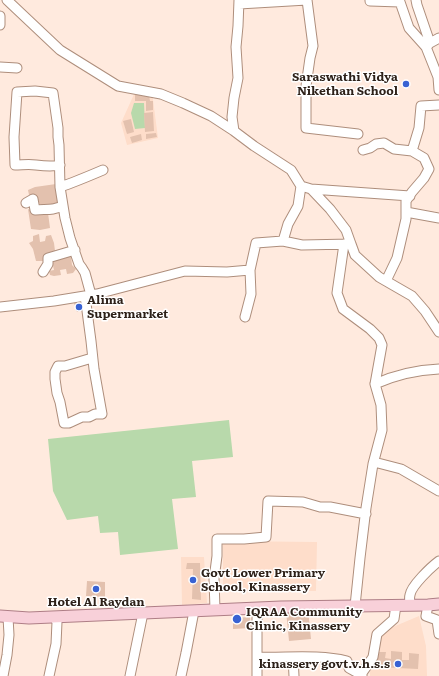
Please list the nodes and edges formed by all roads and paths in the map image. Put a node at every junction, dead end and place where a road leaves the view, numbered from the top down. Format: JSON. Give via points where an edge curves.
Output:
{"nodes":[{"id":1,"x":7,"y":0,"type":"edge"},
{"id":2,"x":307,"y":0,"type":"edge"},
{"id":3,"x":370,"y":0,"type":"edge"},
{"id":4,"x":416,"y":0,"type":"edge"},
{"id":5,"x":239,"y":2,"type":"edge"},
{"id":6,"x":0,"y":16,"type":"edge"},
{"id":7,"x":0,"y":25,"type":"edge"},
{"id":8,"x":439,"y":38,"type":"edge"},
{"id":9,"x":428,"y":45,"type":"junction"},
{"id":10,"x":0,"y":67,"type":"edge"},
{"id":11,"x":17,"y":68,"type":"dead end"},
{"id":12,"x":439,"y":90,"type":"edge"},
{"id":13,"x":439,"y":105,"type":"edge"},
{"id":14,"x":234,"y":131,"type":"junction"},
{"id":15,"x":358,"y":134,"type":"dead end"},
{"id":16,"x":363,"y":150,"type":"dead end"},
{"id":17,"x":412,"y":151,"type":"junction"},
{"id":18,"x":60,"y":165,"type":"junction"},
{"id":19,"x":103,"y":170,"type":"dead end"},
{"id":20,"x":301,"y":186,"type":"junction"},
{"id":21,"x":60,"y":188,"type":"junction"},
{"id":22,"x":311,"y":189,"type":"junction"},
{"id":23,"x":410,"y":196,"type":"junction"},
{"id":24,"x":26,"y":203,"type":"dead end"},
{"id":25,"x":63,"y":207,"type":"junction"},
{"id":26,"x":406,"y":212,"type":"junction"},
{"id":27,"x":439,"y":218,"type":"edge"},
{"id":28,"x":283,"y":240,"type":"junction"},
{"id":29,"x":348,"y":244,"type":"junction"},
{"id":30,"x":75,"y":250,"type":"junction"},
{"id":31,"x":250,"y":270,"type":"junction"},
{"id":32,"x":43,"y":272,"type":"dead end"},
{"id":33,"x":386,"y":281,"type":"junction"},
{"id":34,"x":88,"y":296,"type":"junction"},
{"id":35,"x":0,"y":307,"type":"edge"},
{"id":36,"x":245,"y":317,"type":"dead end"},
{"id":37,"x":439,"y":332,"type":"edge"},
{"id":38,"x":92,"y":358,"type":"junction"},
{"id":39,"x":439,"y":369,"type":"edge"},
{"id":40,"x":375,"y":384,"type":"junction"},
{"id":41,"x":374,"y":462,"type":"junction"},
{"id":42,"x":439,"y":491,"type":"edge"},
{"id":43,"x":366,"y":514,"type":"junction"},
{"id":44,"x":439,"y":561,"type":"edge"},
{"id":45,"x":433,"y":604,"type":"edge"},
{"id":46,"x":396,"y":605,"type":"junction"},
{"id":47,"x":410,"y":605,"type":"junction"},
{"id":48,"x":355,"y":606,"type":"junction"},
{"id":49,"x":257,"y":608,"type":"junction"},
{"id":50,"x":215,"y":610,"type":"junction"},
{"id":51,"x":194,"y":611,"type":"junction"},
{"id":52,"x":143,"y":613,"type":"junction"},
{"id":53,"x":4,"y":616,"type":"edge"},
{"id":54,"x":54,"y":617,"type":"junction"},
{"id":55,"x":439,"y":634,"type":"edge"},
{"id":56,"x":257,"y":657,"type":"junction"},
{"id":57,"x":293,"y":657,"type":"junction"},
{"id":58,"x":362,"y":675,"type":"edge"},
{"id":59,"x":3,"y":676,"type":"edge"},
{"id":60,"x":49,"y":676,"type":"edge"},
{"id":61,"x":130,"y":676,"type":"edge"},
{"id":62,"x":181,"y":676,"type":"edge"},
{"id":63,"x":257,"y":676,"type":"edge"},
{"id":64,"x":294,"y":676,"type":"edge"}],
"edges":[{"from":1,"to":14,"type":"street","via":[[60,50],[118,86],[161,94],[212,116]]},
{"from":2,"to":5,"type":"street"},
{"from":2,"to":15,"type":"street","via":[[313,46],[306,86],[306,128]]},
{"from":3,"to":9,"type":"street","via":[[400,2],[409,28]]},
{"from":4,"to":9,"type":"street"},
{"from":5,"to":14,"type":"street","via":[[236,47],[238,78],[232,116]]},
{"from":6,"to":7,"type":"street"},
{"from":8,"to":9,"type":"street"},
{"from":9,"to":12,"type":"street"},
{"from":10,"to":11,"type":"street"},
{"from":13,"to":17,"type":"street","via":[[421,106],[419,128]]},
{"from":14,"to":20,"type":"street","via":[[291,170]]},
{"from":16,"to":17,"type":"street","via":[[384,142],[394,149]]},
{"from":17,"to":23,"type":"street","via":[[424,158],[429,169]]},
{"from":18,"to":18,"type":"street","via":[[53,93],[17,92],[15,165]]},
{"from":18,"to":21,"type":"street"},
{"from":19,"to":21,"type":"street"},
{"from":20,"to":22,"type":"street"},
{"from":20,"to":28,"type":"street","via":[[298,206]]},
{"from":21,"to":25,"type":"street"},
{"from":22,"to":23,"type":"street"},
{"from":22,"to":29,"type":"street","via":[[346,230]]},
{"from":23,"to":26,"type":"street","via":[[406,201]]},
{"from":24,"to":25,"type":"street","via":[[33,199],[35,210]]},
{"from":25,"to":30,"type":"street"},
{"from":26,"to":27,"type":"street"},
{"from":26,"to":33,"type":"street","via":[[397,258]]},
{"from":28,"to":29,"type":"street","via":[[302,245]]},
{"from":28,"to":31,"type":"street","via":[[256,243]]},
{"from":29,"to":33,"type":"street","via":[[355,256]]},
{"from":29,"to":40,"type":"street","via":[[337,293],[343,309],[370,329],[382,345]]},
{"from":30,"to":32,"type":"street","via":[[48,258],[48,264]]},
{"from":30,"to":34,"type":"street","via":[[84,273]]},
{"from":31,"to":34,"type":"street","via":[[185,271]]},
{"from":31,"to":36,"type":"street","via":[[251,294]]},
{"from":33,"to":37,"type":"street","via":[[412,296],[426,311]]},
{"from":34,"to":35,"type":"street"},
{"from":34,"to":38,"type":"street"},
{"from":38,"to":38,"type":"street","via":[[102,414],[64,423],[55,372],[58,366]]},
{"from":39,"to":40,"type":"street","via":[[415,371]]},
{"from":40,"to":41,"type":"street","via":[[381,405],[382,430]]},
{"from":41,"to":42,"type":"street","via":[[401,469]]},
{"from":41,"to":43,"type":"street"},
{"from":43,"to":48,"type":"street"},
{"from":43,"to":50,"type":"street","via":[[303,502],[268,501],[266,538],[217,539]]},
{"from":44,"to":47,"type":"street","via":[[410,594]]},
{"from":45,"to":47,"type":"main road"},
{"from":45,"to":55,"type":"street","via":[[426,616],[437,620]]},
{"from":46,"to":47,"type":"main road"},
{"from":46,"to":48,"type":"main road"},
{"from":46,"to":58,"type":"street","via":[[394,619],[377,634],[372,657]]},
{"from":48,"to":49,"type":"main road"},
{"from":49,"to":50,"type":"main road"},
{"from":49,"to":56,"type":"street"},
{"from":50,"to":51,"type":"main road"},
{"from":51,"to":52,"type":"main road"},
{"from":51,"to":62,"type":"street"},
{"from":52,"to":54,"type":"main road"},
{"from":52,"to":61,"type":"street"},
{"from":53,"to":54,"type":"main road"},
{"from":53,"to":59,"type":"street","via":[[9,635]]},
{"from":54,"to":60,"type":"street","via":[[57,622],[56,644]]},
{"from":56,"to":57,"type":"street"},
{"from":56,"to":63,"type":"street"},
{"from":57,"to":58,"type":"street","via":[[347,660],[349,668]]},
{"from":57,"to":64,"type":"street"}]}
